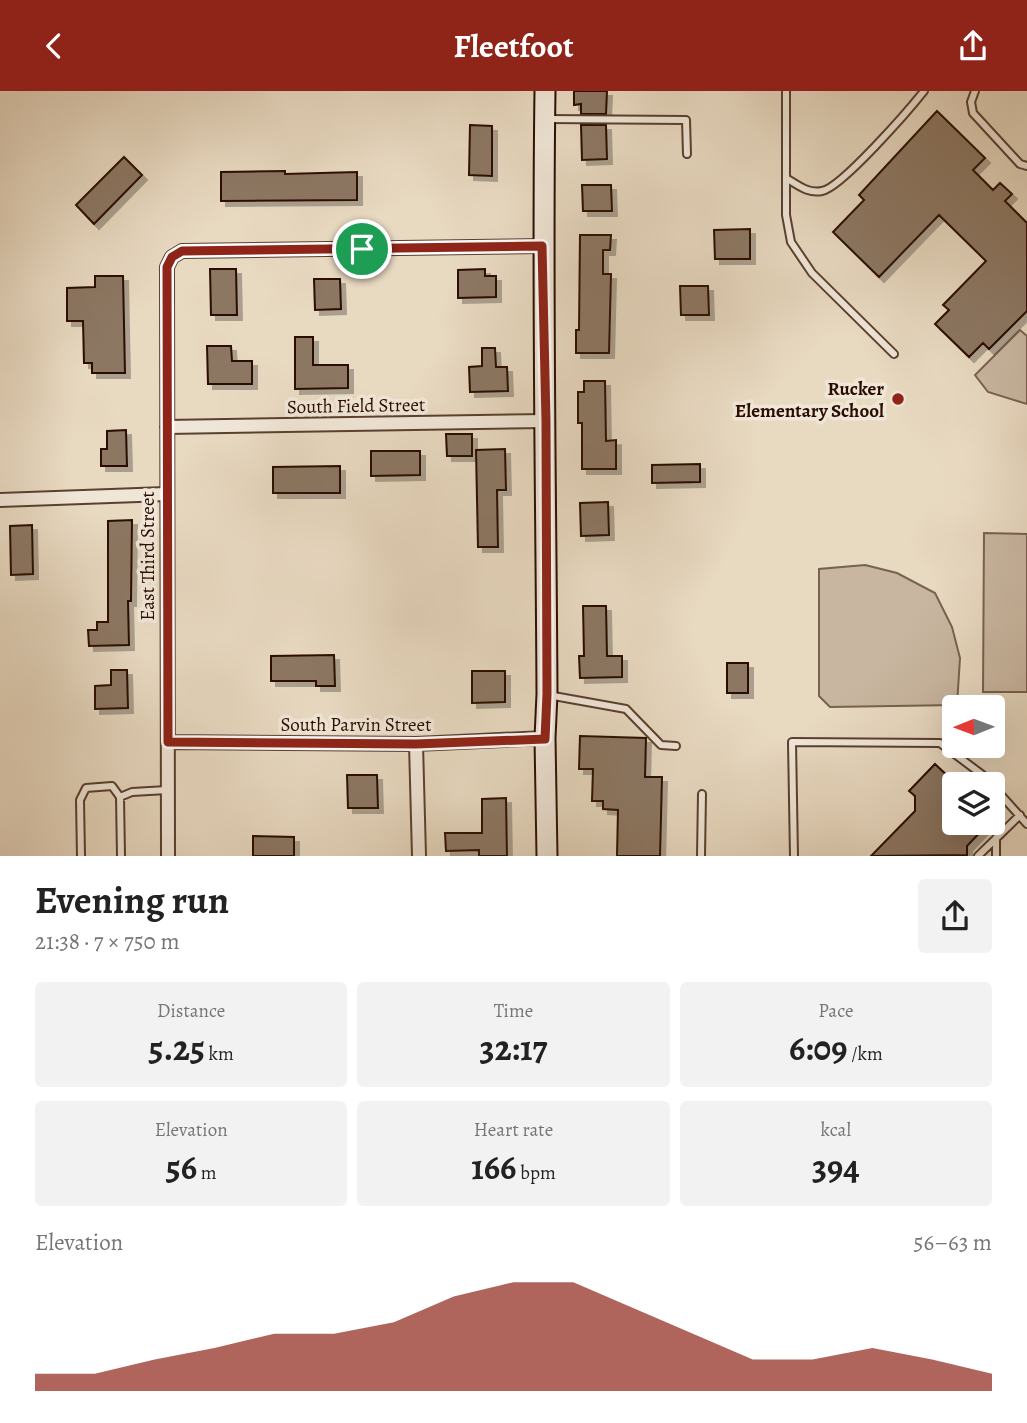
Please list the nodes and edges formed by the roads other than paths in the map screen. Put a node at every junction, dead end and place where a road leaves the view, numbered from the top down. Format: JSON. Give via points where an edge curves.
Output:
{"nodes":[{"id":1,"x":545,"y":91,"type":"edge"},
{"id":2,"x":786,"y":91,"type":"edge"},
{"id":3,"x":924,"y":91,"type":"edge"},
{"id":4,"x":975,"y":91,"type":"edge"},
{"id":5,"x":544,"y":119,"type":"junction"},
{"id":6,"x":687,"y":154,"type":"dead end"},
{"id":7,"x":1027,"y":166,"type":"edge"},
{"id":8,"x":786,"y":178,"type":"junction"},
{"id":9,"x":542,"y":246,"type":"junction"},
{"id":10,"x":894,"y":354,"type":"dead end"},
{"id":11,"x":546,"y":421,"type":"junction"},
{"id":12,"x":167,"y":427,"type":"junction"},
{"id":13,"x":166,"y":494,"type":"junction"},
{"id":14,"x":0,"y":500,"type":"edge"},
{"id":15,"x":547,"y":694,"type":"junction"},
{"id":16,"x":545,"y":739,"type":"junction"},
{"id":17,"x":168,"y":742,"type":"junction"},
{"id":18,"x":416,"y":744,"type":"junction"},
{"id":19,"x":676,"y":746,"type":"dead end"},
{"id":20,"x":979,"y":772,"type":"edge"},
{"id":21,"x":167,"y":790,"type":"junction"},
{"id":22,"x":702,"y":794,"type":"dead end"},
{"id":23,"x":120,"y":797,"type":"junction"},
{"id":24,"x":1005,"y":798,"type":"edge"},
{"id":25,"x":1020,"y":815,"type":"junction"},
{"id":26,"x":1027,"y":824,"type":"edge"},
{"id":27,"x":996,"y":838,"type":"junction"},
{"id":28,"x":81,"y":856,"type":"edge"},
{"id":29,"x":121,"y":856,"type":"edge"},
{"id":30,"x":168,"y":856,"type":"edge"},
{"id":31,"x":419,"y":856,"type":"edge"},
{"id":32,"x":547,"y":856,"type":"edge"},
{"id":33,"x":701,"y":856,"type":"edge"},
{"id":34,"x":794,"y":856,"type":"edge"},
{"id":35,"x":978,"y":856,"type":"edge"},
{"id":36,"x":996,"y":856,"type":"edge"}],
"edges":[{"from":1,"to":5,"type":"street"},
{"from":2,"to":8,"type":"lane"},
{"from":3,"to":8,"type":"lane","via":[[825,191],[810,192]]},
{"from":4,"to":7,"type":"lane","via":[[973,113]]},
{"from":5,"to":6,"type":"lane","via":[[686,120]]},
{"from":5,"to":9,"type":"street"},
{"from":8,"to":10,"type":"lane","via":[[791,242],[812,273]]},
{"from":9,"to":11,"type":"street"},
{"from":9,"to":12,"type":"street","name":"East Third Street","via":[[182,251],[167,267]]},
{"from":11,"to":12,"type":"street","name":"South Field Street"},
{"from":11,"to":15,"type":"street"},
{"from":12,"to":13,"type":"street","name":"East Third Street"},
{"from":13,"to":14,"type":"street"},
{"from":13,"to":17,"type":"street","name":"East Third Street"},
{"from":15,"to":16,"type":"street"},
{"from":15,"to":19,"type":"lane","via":[[626,709],[661,745]]},
{"from":16,"to":18,"type":"street","name":"South Parvin Street"},
{"from":16,"to":32,"type":"street"},
{"from":17,"to":18,"type":"street","name":"South Parvin Street"},
{"from":17,"to":21,"type":"street","name":"East Third Street"},
{"from":18,"to":31,"type":"street"},
{"from":20,"to":34,"type":"lane","via":[[940,743],[792,742]]},
{"from":21,"to":23,"type":"lane"},
{"from":21,"to":30,"type":"street","name":"East Third Street"},
{"from":22,"to":33,"type":"lane"},
{"from":23,"to":28,"type":"lane","via":[[111,786],[86,788],[80,800]]},
{"from":23,"to":29,"type":"lane"},
{"from":24,"to":25,"type":"lane"},
{"from":25,"to":26,"type":"lane"},
{"from":25,"to":27,"type":"lane"},
{"from":27,"to":35,"type":"lane"},
{"from":27,"to":36,"type":"lane"}]}
